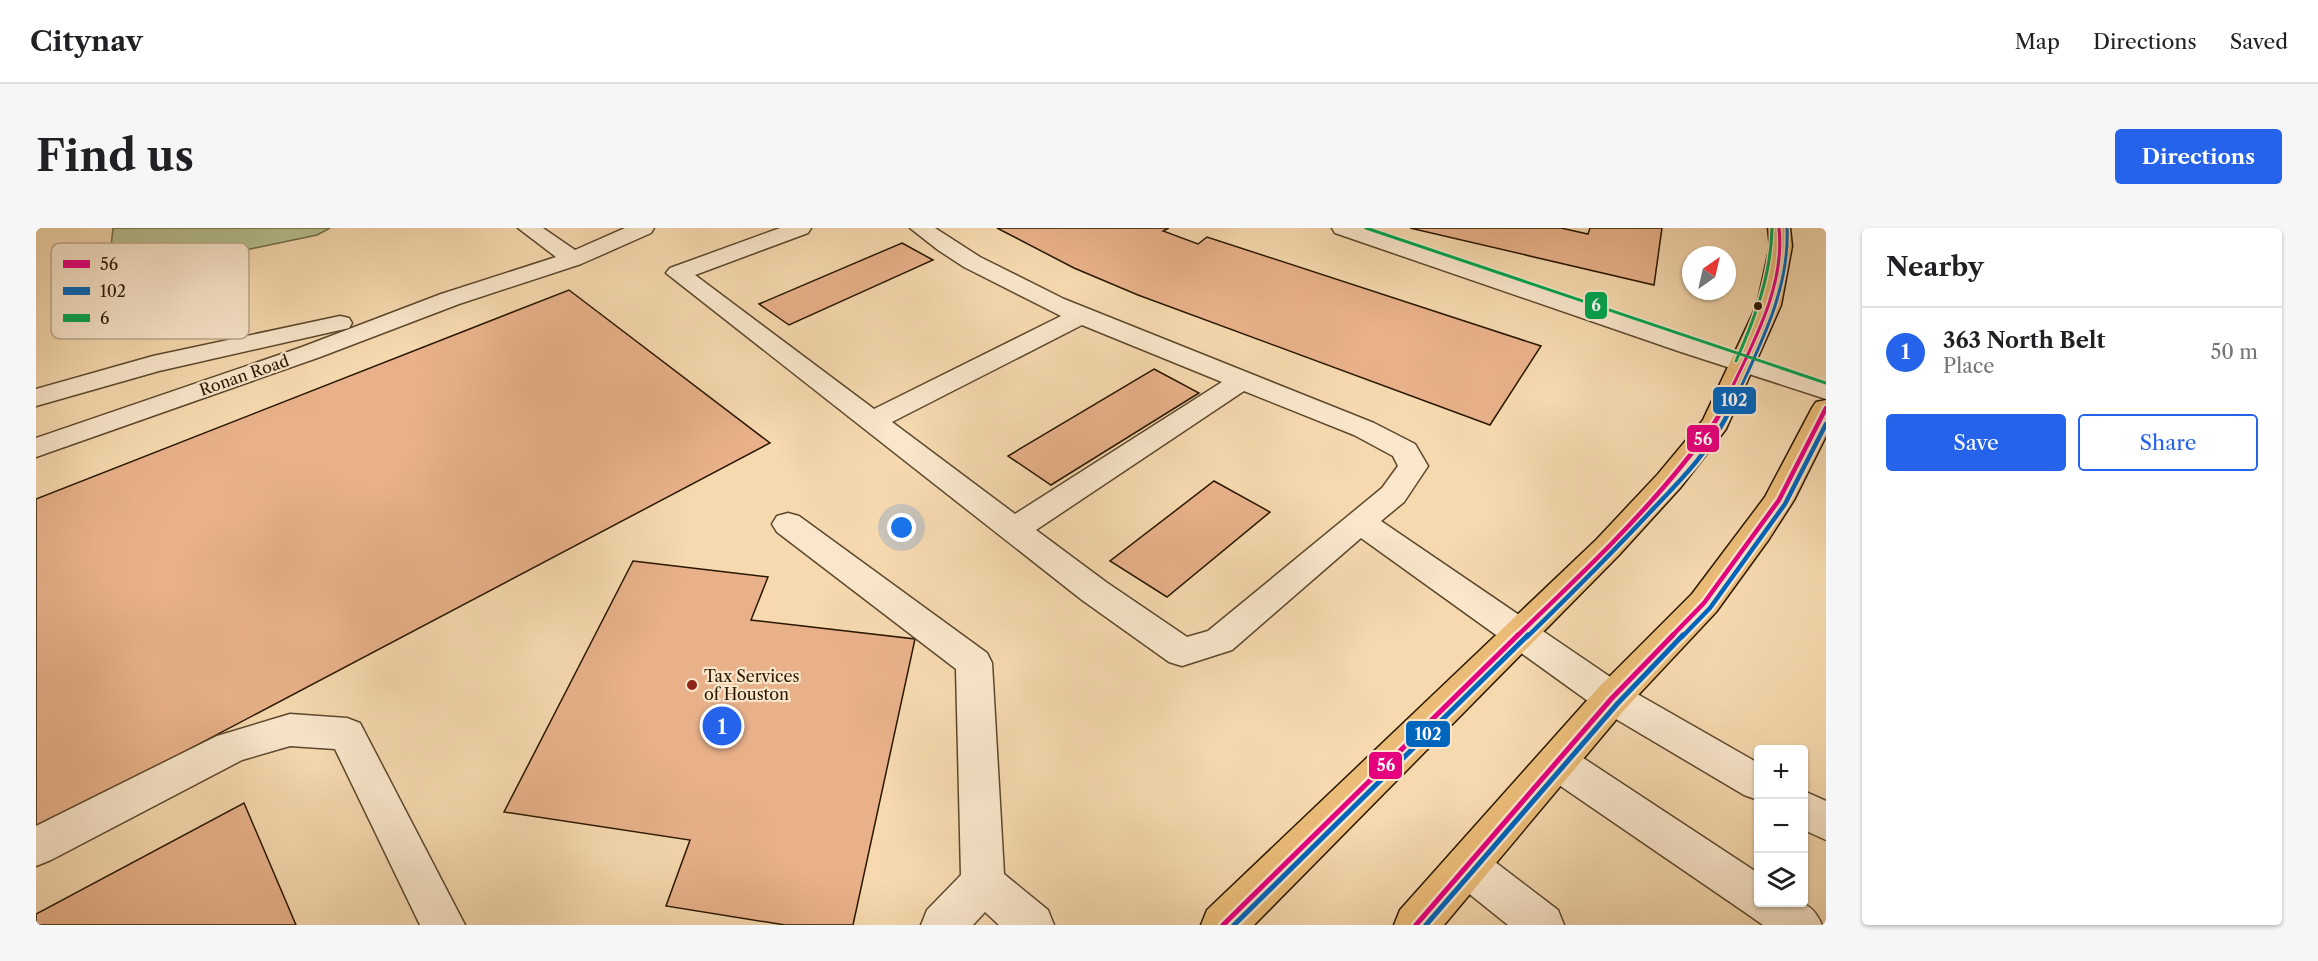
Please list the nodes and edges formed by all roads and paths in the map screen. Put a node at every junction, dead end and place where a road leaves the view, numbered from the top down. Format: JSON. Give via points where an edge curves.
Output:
{"nodes":[{"id":1,"x":529,"y":228,"type":"edge"},
{"id":2,"x":643,"y":228,"type":"edge"},
{"id":3,"x":800,"y":228,"type":"edge"},
{"id":4,"x":921,"y":228,"type":"edge"},
{"id":5,"x":1343,"y":228,"type":"edge"},
{"id":6,"x":1779,"y":228,"type":"edge"},
{"id":7,"x":573,"y":259,"type":"junction"},
{"id":8,"x":450,"y":299,"type":"junction"},
{"id":9,"x":1080,"y":316,"type":"junction"},
{"id":10,"x":1743,"y":364,"type":"junction"},
{"id":11,"x":1242,"y":381,"type":"junction"},
{"id":12,"x":1826,"y":391,"type":"edge"},
{"id":13,"x":36,"y":398,"type":"edge"},
{"id":14,"x":1826,"y":408,"type":"edge"},
{"id":15,"x":872,"y":421,"type":"junction"},
{"id":16,"x":36,"y":448,"type":"edge"},
{"id":17,"x":1360,"y":522,"type":"junction"},
{"id":18,"x":788,"y":524,"type":"dead end"},
{"id":19,"x":1014,"y":530,"type":"junction"},
{"id":20,"x":1520,"y":633,"type":"junction"},
{"id":21,"x":1612,"y":698,"type":"junction"},
{"id":22,"x":1557,"y":762,"type":"junction"},
{"id":23,"x":1754,"y":781,"type":"edge"},
{"id":24,"x":1808,"y":812,"type":"edge"},
{"id":25,"x":1826,"y":822,"type":"edge"},
{"id":26,"x":36,"y":847,"type":"edge"},
{"id":27,"x":1467,"y":866,"type":"junction"},
{"id":28,"x":983,"y":883,"type":"junction"},
{"id":29,"x":1754,"y":894,"type":"edge"},
{"id":30,"x":1773,"y":907,"type":"edge"},
{"id":31,"x":443,"y":925,"type":"edge"},
{"id":32,"x":943,"y":925,"type":"edge"},
{"id":33,"x":1032,"y":925,"type":"edge"},
{"id":34,"x":1223,"y":925,"type":"edge"},
{"id":35,"x":1416,"y":925,"type":"edge"},
{"id":36,"x":1542,"y":925,"type":"edge"},
{"id":37,"x":1800,"y":925,"type":"edge"}],
"edges":[{"from":1,"to":7,"type":"street"},
{"from":2,"to":7,"type":"street","name":"Ronan Road"},
{"from":3,"to":15,"type":"street","via":[[678,273]]},
{"from":4,"to":9,"type":"street","via":[[1012,283]]},
{"from":5,"to":10,"type":"street"},
{"from":6,"to":10,"type":"main road","via":[[1781,246],[1769,305]]},
{"from":7,"to":8,"type":"street","name":"Ronan Road"},
{"from":8,"to":13,"type":"street","name":"Ronan Road","via":[[153,364]]},
{"from":8,"to":16,"type":"street","name":"Ronan Road"},
{"from":9,"to":11,"type":"street"},
{"from":9,"to":15,"type":"street"},
{"from":10,"to":12,"type":"street"},
{"from":10,"to":20,"type":"main road","via":[[1716,423],[1669,481]]},
{"from":11,"to":17,"type":"street","via":[[1364,429],[1405,450],[1413,466],[1393,495]]},
{"from":11,"to":19,"type":"street"},
{"from":14,"to":21,"type":"main road","via":[[1779,500],[1758,531],[1704,603]]},
{"from":15,"to":19,"type":"street"},
{"from":17,"to":19,"type":"street","via":[[1220,641],[1182,652]]},
{"from":17,"to":20,"type":"street"},
{"from":18,"to":28,"type":"street","via":[[974,663]]},
{"from":20,"to":21,"type":"street"},
{"from":20,"to":34,"type":"main road"},
{"from":21,"to":22,"type":"main road"},
{"from":21,"to":23,"type":"street"},
{"from":22,"to":27,"type":"main road"},
{"from":22,"to":29,"type":"street"},
{"from":24,"to":25,"type":"street"},
{"from":26,"to":31,"type":"street","via":[[231,747],[290,730],[347,734]]},
{"from":27,"to":35,"type":"main road"},
{"from":27,"to":36,"type":"street"},
{"from":28,"to":32,"type":"street"},
{"from":28,"to":33,"type":"street"},
{"from":30,"to":37,"type":"street"}]}
